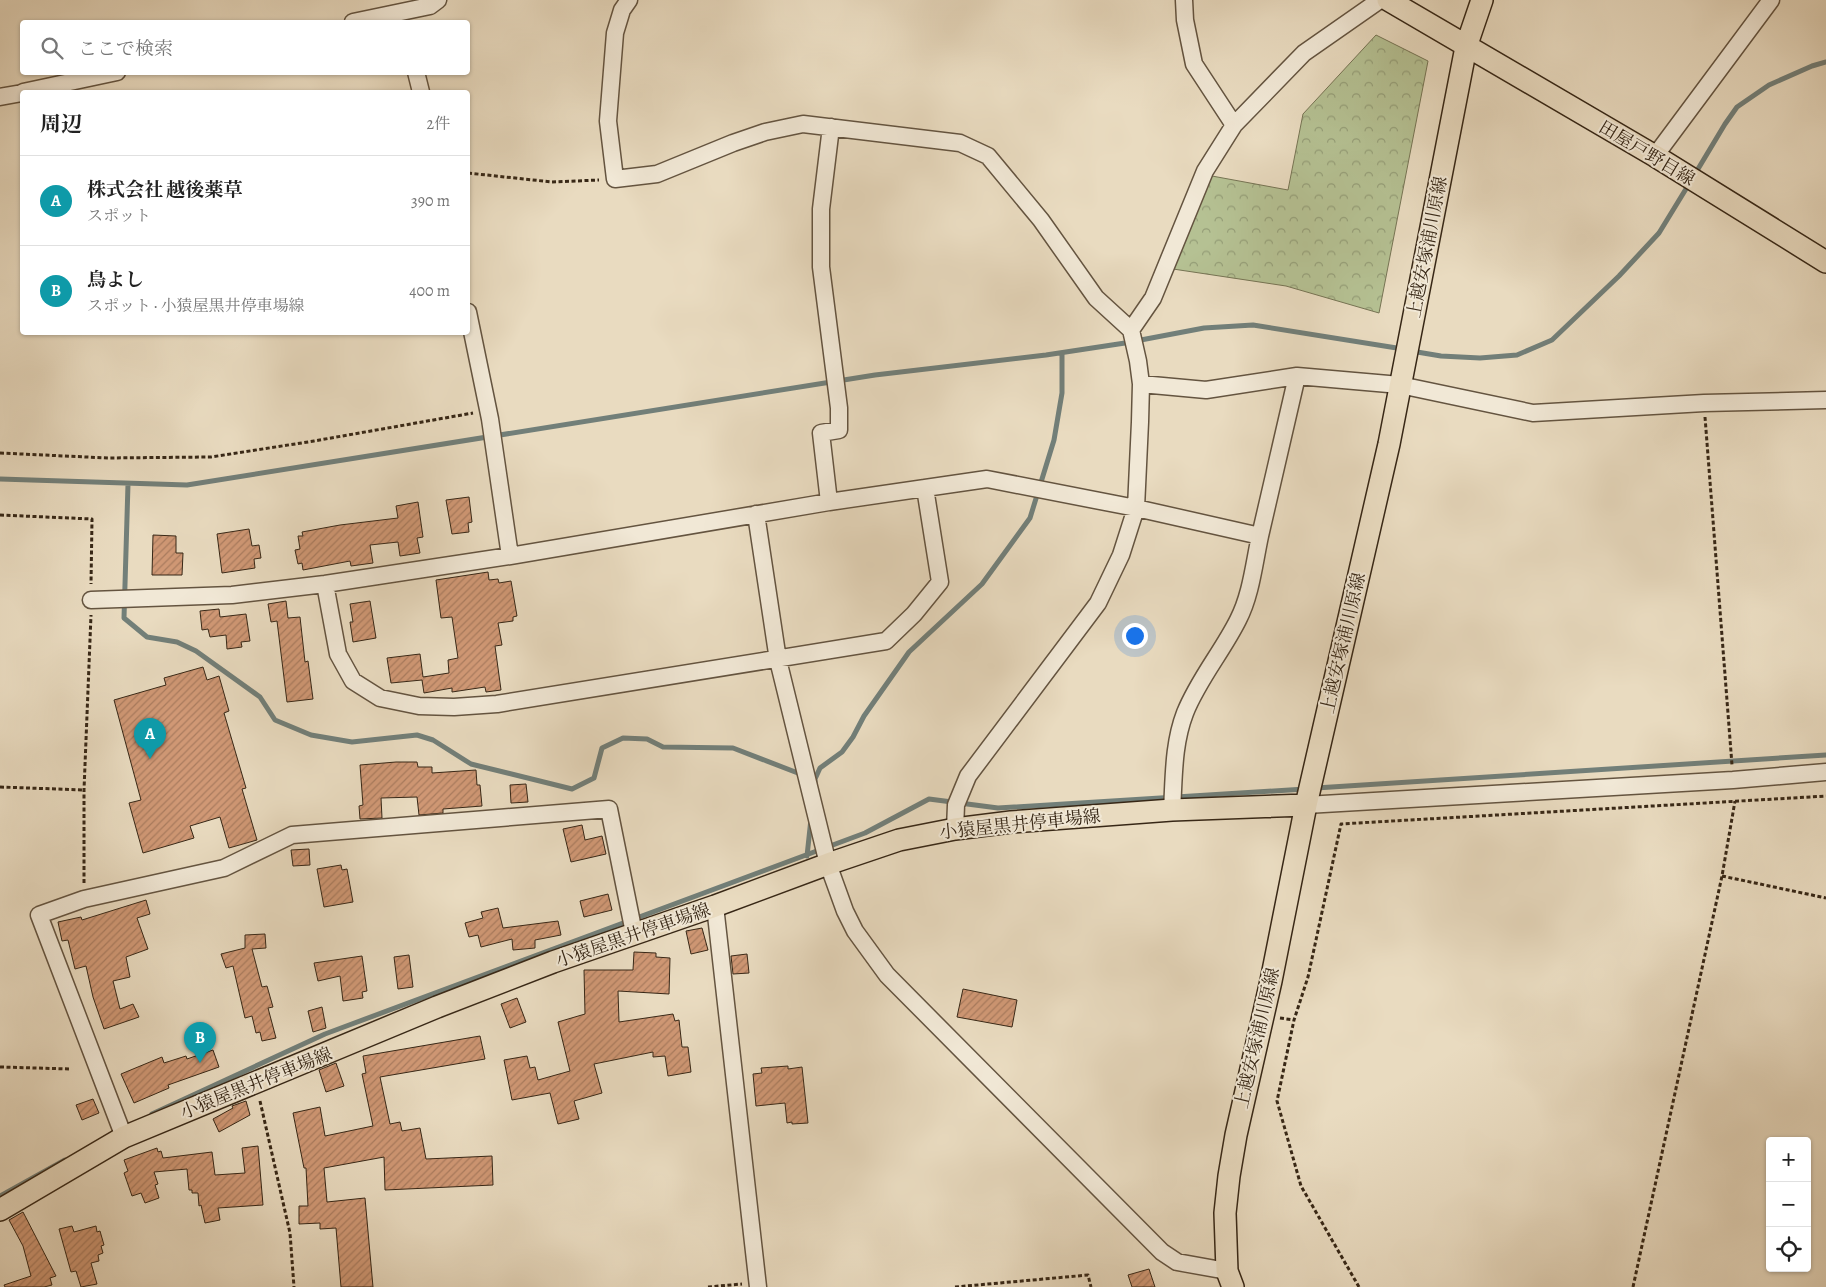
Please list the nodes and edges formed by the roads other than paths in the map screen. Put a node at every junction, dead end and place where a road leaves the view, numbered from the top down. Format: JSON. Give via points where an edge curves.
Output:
{"nodes":[{"id":1,"x":438,"y":0,"type":"edge"},
{"id":2,"x":629,"y":0,"type":"edge"},
{"id":3,"x":1184,"y":0,"type":"edge"},
{"id":4,"x":1380,"y":0,"type":"edge"},
{"id":5,"x":1388,"y":0,"type":"edge"},
{"id":6,"x":1482,"y":0,"type":"edge"},
{"id":7,"x":1771,"y":0,"type":"edge"},
{"id":8,"x":403,"y":11,"type":"edge"},
{"id":9,"x":362,"y":20,"type":"edge"},
{"id":10,"x":1466,"y":47,"type":"junction"},
{"id":11,"x":104,"y":75,"type":"edge"},
{"id":12,"x":417,"y":75,"type":"edge"},
{"id":13,"x":37,"y":90,"type":"edge"},
{"id":14,"x":420,"y":90,"type":"edge"},
{"id":15,"x":20,"y":94,"type":"edge"},
{"id":16,"x":0,"y":97,"type":"edge"},
{"id":17,"x":1234,"y":125,"type":"junction"},
{"id":18,"x":831,"y":127,"type":"junction"},
{"id":19,"x":1654,"y":156,"type":"junction"},
{"id":20,"x":1826,"y":262,"type":"edge"},
{"id":21,"x":470,"y":321,"type":"edge"},
{"id":22,"x":1131,"y":330,"type":"junction"},
{"id":23,"x":1297,"y":376,"type":"junction"},
{"id":24,"x":1141,"y":384,"type":"junction"},
{"id":25,"x":1400,"y":385,"type":"junction"},
{"id":26,"x":1826,"y":400,"type":"edge"},
{"id":27,"x":925,"y":488,"type":"junction"},
{"id":28,"x":829,"y":502,"type":"junction"},
{"id":29,"x":1136,"y":508,"type":"junction"},
{"id":30,"x":756,"y":514,"type":"junction"},
{"id":31,"x":1260,"y":536,"type":"junction"},
{"id":32,"x":510,"y":556,"type":"junction"},
{"id":33,"x":325,"y":584,"type":"junction"},
{"id":34,"x":91,"y":600,"type":"road end"},
{"id":35,"x":778,"y":660,"type":"junction"},
{"id":36,"x":1826,"y":772,"type":"edge"},
{"id":37,"x":1306,"y":805,"type":"junction"},
{"id":38,"x":1172,"y":810,"type":"junction"},
{"id":39,"x":955,"y":829,"type":"junction"},
{"id":40,"x":828,"y":864,"type":"junction"},
{"id":41,"x":715,"y":906,"type":"junction"},
{"id":42,"x":634,"y":933,"type":"junction"},
{"id":43,"x":124,"y":1137,"type":"junction"},
{"id":44,"x":0,"y":1210,"type":"edge"},
{"id":45,"x":1230,"y":1279,"type":"edge"},
{"id":46,"x":758,"y":1285,"type":"edge"}],
"edges":[{"from":1,"to":8,"type":"street","via":[[430,6]]},
{"from":2,"to":18,"type":"street","via":[[622,10],[615,33],[608,121],[615,179],[657,174],[765,132],[802,124]]},
{"from":3,"to":17,"type":"street","via":[[1194,64]]},
{"from":4,"to":17,"type":"street","via":[[1304,53]]},
{"from":5,"to":10,"type":"main road","name":"田屋戸野目線"},
{"from":6,"to":10,"type":"main road","name":"上越安塚浦川原線"},
{"from":7,"to":19,"type":"street"},
{"from":8,"to":9,"type":"street"},
{"from":10,"to":19,"type":"main road","name":"田屋戸野目線"},
{"from":10,"to":25,"type":"main road","name":"上越安塚浦川原線"},
{"from":11,"to":13,"type":"street"},
{"from":12,"to":14,"type":"street"},
{"from":15,"to":16,"type":"street"},
{"from":17,"to":22,"type":"street","via":[[1204,171],[1152,298]]},
{"from":18,"to":22,"type":"street","via":[[960,143],[988,156],[1041,220],[1096,298]]},
{"from":18,"to":28,"type":"street","via":[[821,209],[821,267],[839,408],[838,430],[821,433]]},
{"from":19,"to":20,"type":"main road","name":"田屋戸野目線"},
{"from":21,"to":32,"type":"street","via":[[490,415]]},
{"from":22,"to":24,"type":"street"},
{"from":23,"to":24,"type":"street","via":[[1206,390]]},
{"from":23,"to":25,"type":"street"},
{"from":23,"to":31,"type":"street"},
{"from":24,"to":29,"type":"street"},
{"from":25,"to":26,"type":"street","via":[[1533,413]]},
{"from":25,"to":37,"type":"main road","name":"上越安塚浦川原線"},
{"from":27,"to":28,"type":"street"},
{"from":27,"to":29,"type":"street","via":[[987,479]]},
{"from":27,"to":35,"type":"street","via":[[940,582],[914,614],[886,641]]},
{"from":28,"to":30,"type":"street"},
{"from":29,"to":31,"type":"street"},
{"from":29,"to":39,"type":"street","via":[[1121,555],[1098,603],[968,776],[956,805]]},
{"from":30,"to":32,"type":"street"},
{"from":30,"to":35,"type":"street"},
{"from":31,"to":38,"type":"street","via":[[1248,594],[1238,620],[1185,713],[1176,742]]},
{"from":32,"to":33,"type":"street"},
{"from":33,"to":34,"type":"street","via":[[232,595]]},
{"from":33,"to":35,"type":"street","via":[[338,654],[353,681],[380,698],[419,706],[497,704]]},
{"from":35,"to":40,"type":"street"},
{"from":36,"to":37,"type":"street"},
{"from":37,"to":38,"type":"main road","name":"小猿屋黒井停車場線"},
{"from":37,"to":45,"type":"main road","name":"上越安塚浦川原線","via":[[1229,1176],[1225,1243]]},
{"from":38,"to":39,"type":"main road","name":"小猿屋黒井停車場線"},
{"from":39,"to":40,"type":"main road","name":"小猿屋黒井停車場線","via":[[899,840]]},
{"from":40,"to":41,"type":"main road","name":"小猿屋黒井停車場線"},
{"from":40,"to":45,"type":"street","via":[[855,931],[888,975],[1162,1252],[1177,1262]]},
{"from":41,"to":42,"type":"main road","name":"小猿屋黒井停車場線"},
{"from":41,"to":46,"type":"street"},
{"from":42,"to":43,"type":"main road","name":"小猿屋黒井停車場線","via":[[437,1007]]},
{"from":42,"to":43,"type":"street","via":[[609,809],[292,835],[224,868],[84,899],[40,915]]},
{"from":43,"to":44,"type":"main road","name":"小猿屋黒井停車場線"}]}
